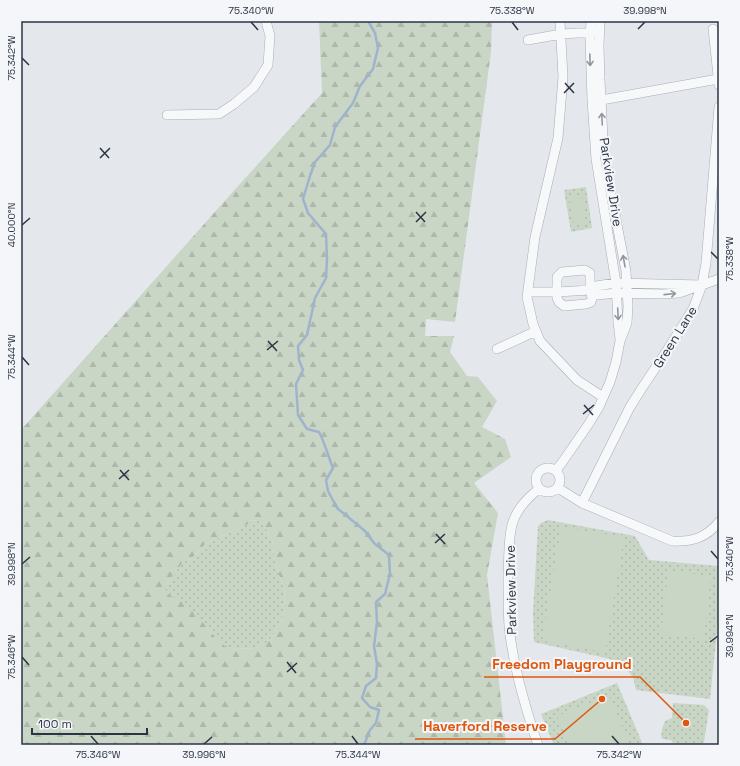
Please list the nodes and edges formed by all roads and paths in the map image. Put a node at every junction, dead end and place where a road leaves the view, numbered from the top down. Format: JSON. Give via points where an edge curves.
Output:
{"nodes":[{"id":1,"x":266,"y":21,"type":"edge"},
{"id":2,"x":560,"y":21,"type":"edge"},
{"id":3,"x":591,"y":21,"type":"edge"},
{"id":4,"x":600,"y":21,"type":"edge"},
{"id":5,"x":713,"y":29,"type":"dead end"},
{"id":6,"x":590,"y":32,"type":"junction"},
{"id":7,"x":600,"y":32,"type":"junction"},
{"id":8,"x":561,"y":34,"type":"junction"},
{"id":9,"x":528,"y":40,"type":"dead end"},
{"id":10,"x":719,"y":82,"type":"edge"},
{"id":11,"x":596,"y":101,"type":"junction"},
{"id":12,"x":719,"y":107,"type":"edge"},
{"id":13,"x":167,"y":114,"type":"dead end"},
{"id":14,"x":719,"y":279,"type":"edge"},
{"id":15,"x":616,"y":283,"type":"junction"},
{"id":16,"x":627,"y":283,"type":"junction"},
{"id":17,"x":702,"y":285,"type":"junction"},
{"id":18,"x":590,"y":290,"type":"junction"},
{"id":19,"x":528,"y":292,"type":"junction"},
{"id":20,"x":557,"y":292,"type":"junction"},
{"id":21,"x":617,"y":293,"type":"junction"},
{"id":22,"x":627,"y":293,"type":"junction"},
{"id":23,"x":536,"y":331,"type":"junction"},
{"id":24,"x":620,"y":341,"type":"junction"},
{"id":25,"x":497,"y":349,"type":"dead end"},
{"id":26,"x":603,"y":397,"type":"junction"},
{"id":27,"x":556,"y":470,"type":"junction"},
{"id":28,"x":558,"y":488,"type":"junction"},
{"id":29,"x":539,"y":489,"type":"junction"},
{"id":30,"x":582,"y":503,"type":"junction"},
{"id":31,"x":719,"y":522,"type":"edge"},
{"id":32,"x":538,"y":745,"type":"edge"}],
"edges":[{"from":1,"to":13,"type":"street","via":[[270,36],[268,65],[254,87],[219,114]]},
{"from":2,"to":8,"type":"street"},
{"from":3,"to":6,"type":"street","name":"Parkview Drive"},
{"from":4,"to":7,"type":"street","name":"Parkview Drive"},
{"from":5,"to":10,"type":"street"},
{"from":6,"to":7,"type":"street"},
{"from":6,"to":8,"type":"street"},
{"from":6,"to":11,"type":"street","name":"Parkview Drive","one_way":true},
{"from":7,"to":11,"type":"street","name":"Parkview Drive"},
{"from":8,"to":9,"type":"street"},
{"from":8,"to":19,"type":"street","via":[[562,77],[558,138],[535,237]]},
{"from":10,"to":11,"type":"street"},
{"from":11,"to":15,"type":"street","name":"Parkview Drive","via":[[596,159]]},
{"from":16,"to":11,"type":"street","name":"Parkview Drive","one_way":true},
{"from":12,"to":17,"type":"street","name":"Green Lane"},
{"from":14,"to":17,"type":"street"},
{"from":15,"to":16,"type":"street"},
{"from":15,"to":18,"type":"street","via":[[596,286]]},
{"from":15,"to":21,"type":"street","name":"Parkview Drive"},
{"from":16,"to":17,"type":"street"},
{"from":16,"to":22,"type":"street","name":"Parkview Drive"},
{"from":22,"to":17,"type":"street","one_way":true,"via":[[679,293]]},
{"from":17,"to":30,"type":"street","name":"Green Lane","via":[[690,314],[630,407]]},
{"from":18,"to":20,"type":"street"},
{"from":18,"to":20,"type":"street","via":[[591,302],[564,306],[557,298]]},
{"from":18,"to":20,"type":"street","via":[[590,273],[585,270],[562,272],[557,277]]},
{"from":18,"to":21,"type":"street","via":[[597,295]]},
{"from":19,"to":20,"type":"street"},
{"from":19,"to":23,"type":"street"},
{"from":21,"to":22,"type":"street"},
{"from":21,"to":24,"type":"street","name":"Parkview Drive","one_way":true},
{"from":22,"to":24,"type":"street","name":"Parkview Drive","via":[[627,323]]},
{"from":23,"to":25,"type":"street"},
{"from":23,"to":26,"type":"street","via":[[540,341],[576,380]]},
{"from":24,"to":26,"type":"street","name":"Parkview Drive","via":[[610,382]]},
{"from":26,"to":27,"type":"street","name":"Parkview Drive","via":[[588,425]]},
{"from":27,"to":28,"type":"street","via":[[560,476]]},
{"from":27,"to":29,"type":"street","via":[[545,468],[538,473],[536,481]]},
{"from":28,"to":29,"type":"street","via":[[550,493]]},
{"from":28,"to":30,"type":"street"},
{"from":29,"to":32,"type":"street","name":"Parkview Drive","via":[[531,494],[512,524],[508,605],[520,683]]},
{"from":30,"to":31,"type":"street","via":[[672,541],[686,542],[699,538]]}]}
